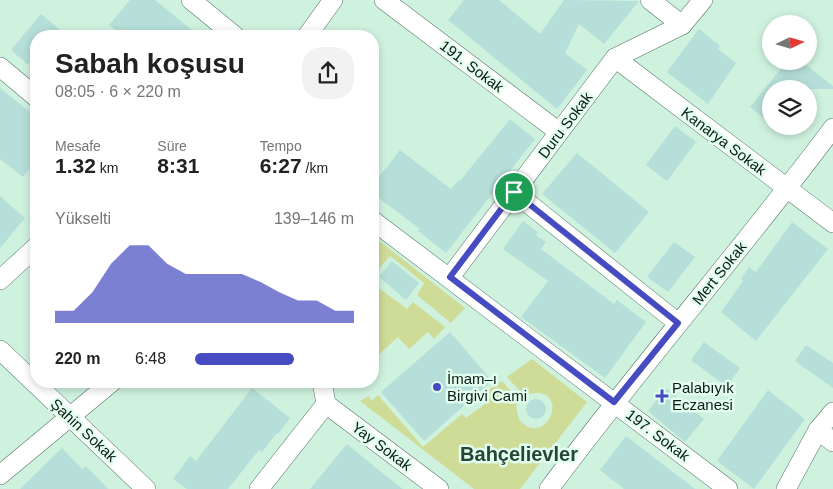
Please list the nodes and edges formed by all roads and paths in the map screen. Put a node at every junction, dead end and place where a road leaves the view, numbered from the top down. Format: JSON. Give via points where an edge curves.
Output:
{"nodes":[{"id":1,"x":191,"y":0,"type":"edge"},
{"id":2,"x":334,"y":0,"type":"edge"},
{"id":3,"x":384,"y":0,"type":"edge"},
{"id":4,"x":650,"y":0,"type":"edge"},
{"id":5,"x":703,"y":0,"type":"edge"},
{"id":6,"x":682,"y":25,"type":"junction"},
{"id":7,"x":228,"y":30,"type":"edge"},
{"id":8,"x":312,"y":30,"type":"edge"},
{"id":9,"x":615,"y":58,"type":"junction"},
{"id":10,"x":0,"y":67,"type":"edge"},
{"id":11,"x":30,"y":92,"type":"edge"},
{"id":12,"x":833,"y":128,"type":"edge"},
{"id":13,"x":559,"y":132,"type":"junction"},
{"id":14,"x":788,"y":188,"type":"junction"},
{"id":15,"x":514,"y":192,"type":"junction"},
{"id":16,"x":833,"y":223,"type":"edge"},
{"id":17,"x":379,"y":225,"type":"edge"},
{"id":18,"x":30,"y":252,"type":"edge"},
{"id":19,"x":450,"y":277,"type":"junction"},
{"id":20,"x":0,"y":280,"type":"edge"},
{"id":21,"x":678,"y":323,"type":"junction"},
{"id":22,"x":0,"y":350,"type":"edge"},
{"id":23,"x":30,"y":380,"type":"edge"},
{"id":24,"x":39,"y":388,"type":"edge"},
{"id":25,"x":104,"y":388,"type":"edge"},
{"id":26,"x":323,"y":388,"type":"edge"},
{"id":27,"x":614,"y":402,"type":"junction"},
{"id":28,"x":326,"y":404,"type":"junction"},
{"id":29,"x":833,"y":412,"type":"edge"},
{"id":30,"x":69,"y":418,"type":"junction"},
{"id":31,"x":826,"y":436,"type":"edge"},
{"id":32,"x":0,"y":475,"type":"edge"},
{"id":33,"x":146,"y":489,"type":"edge"},
{"id":34,"x":259,"y":489,"type":"edge"},
{"id":35,"x":439,"y":489,"type":"edge"},
{"id":36,"x":549,"y":489,"type":"edge"},
{"id":37,"x":728,"y":489,"type":"edge"},
{"id":38,"x":786,"y":489,"type":"edge"}],
"edges":[{"from":1,"to":7,"type":"street"},
{"from":2,"to":8,"type":"street"},
{"from":3,"to":13,"type":"street","name":"191. Sokak"},
{"from":4,"to":6,"type":"street"},
{"from":5,"to":6,"type":"street","name":"Duru Sokak"},
{"from":6,"to":9,"type":"street","name":"Duru Sokak"},
{"from":9,"to":13,"type":"street","name":"Duru Sokak"},
{"from":9,"to":14,"type":"street","name":"Kanarya Sokak"},
{"from":10,"to":11,"type":"street"},
{"from":12,"to":14,"type":"street","name":"Mert Sokak"},
{"from":13,"to":15,"type":"street","name":"Duru Sokak"},
{"from":14,"to":16,"type":"street","name":"Kanarya Sokak"},
{"from":14,"to":21,"type":"street","name":"Mert Sokak"},
{"from":15,"to":19,"type":"street","name":"Duru Sokak"},
{"from":15,"to":21,"type":"street"},
{"from":17,"to":19,"type":"street","name":"197. Sokak"},
{"from":18,"to":20,"type":"street"},
{"from":19,"to":27,"type":"street","name":"197. Sokak"},
{"from":21,"to":27,"type":"street","name":"Mert Sokak"},
{"from":22,"to":23,"type":"street","name":"Şahin Sokak"},
{"from":24,"to":30,"type":"street","name":"Şahin Sokak"},
{"from":25,"to":30,"type":"street"},
{"from":26,"to":28,"type":"street"},
{"from":27,"to":36,"type":"street","name":"Mert Sokak"},
{"from":27,"to":37,"type":"street","name":"197. Sokak"},
{"from":28,"to":34,"type":"street"},
{"from":28,"to":35,"type":"street","name":"Yay Sokak"},
{"from":29,"to":31,"type":"street"},
{"from":30,"to":32,"type":"street"},
{"from":30,"to":33,"type":"street","name":"Şahin Sokak"},
{"from":31,"to":38,"type":"street"}]}
